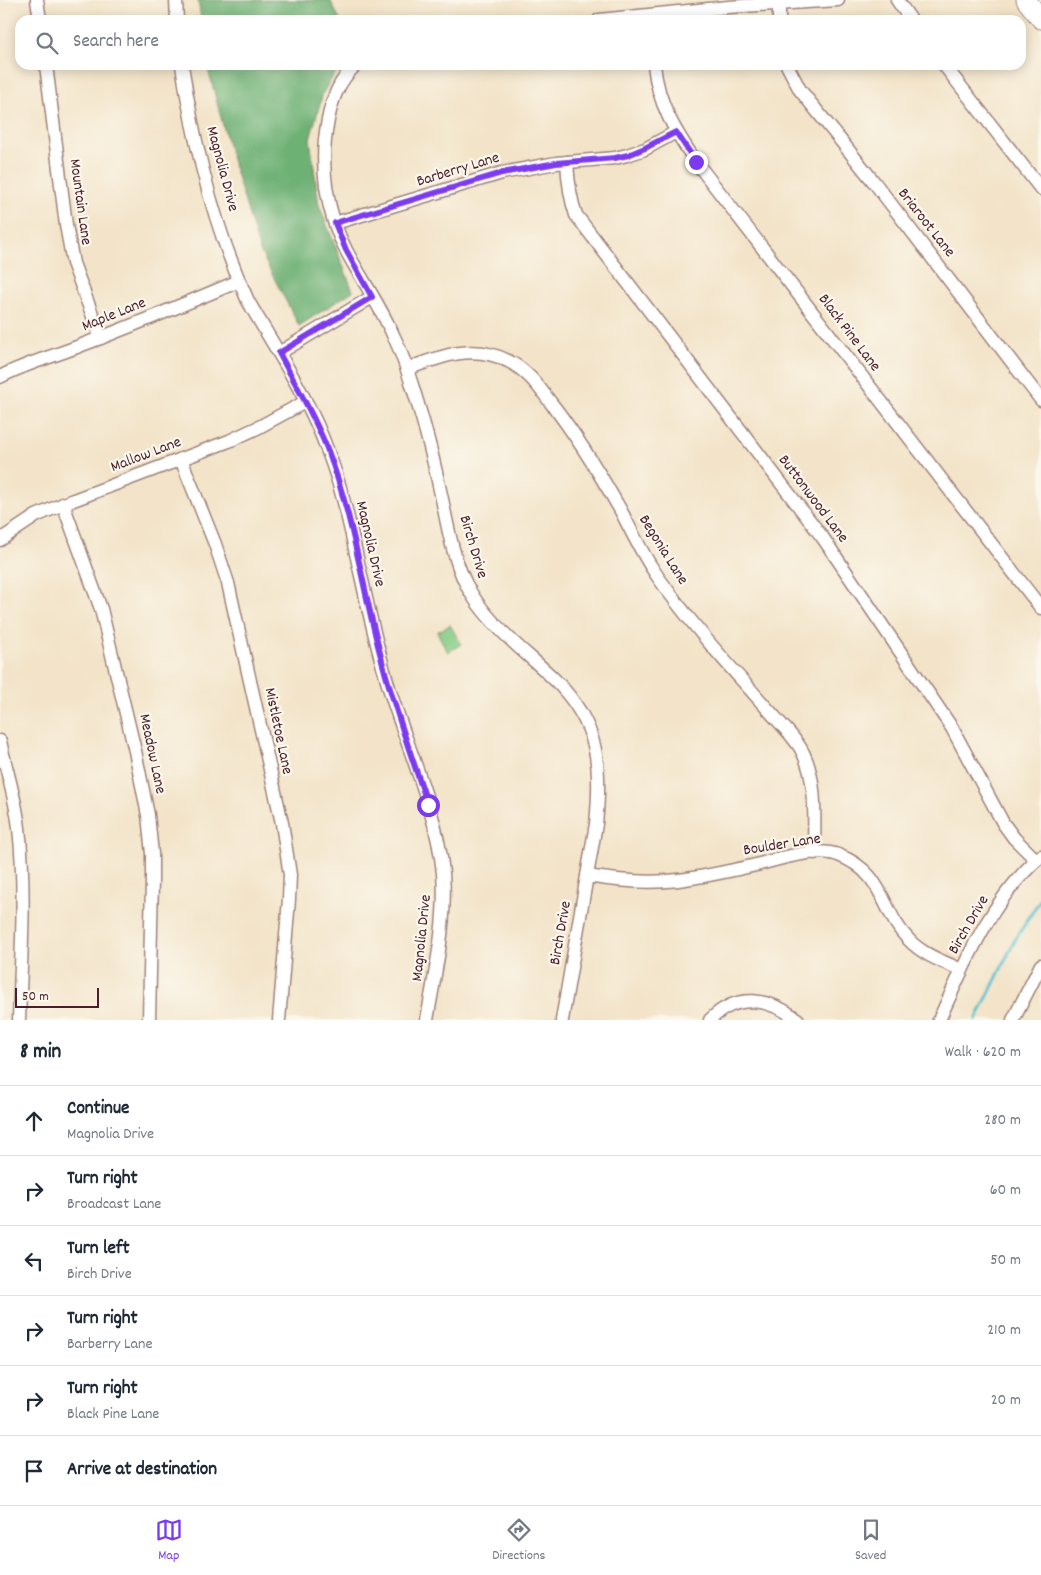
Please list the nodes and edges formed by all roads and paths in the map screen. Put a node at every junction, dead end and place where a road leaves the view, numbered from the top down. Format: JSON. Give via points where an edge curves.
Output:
{"nodes":[{"id":1,"x":37,"y":0,"type":"edge"},
{"id":2,"x":176,"y":0,"type":"edge"},
{"id":3,"x":838,"y":0,"type":"edge"},
{"id":4,"x":897,"y":0,"type":"edge"},
{"id":5,"x":1026,"y":0,"type":"edge"},
{"id":6,"x":780,"y":3,"type":"junction"},
{"id":7,"x":39,"y":15,"type":"edge"},
{"id":8,"x":177,"y":15,"type":"edge"},
{"id":9,"x":675,"y":15,"type":"edge"},
{"id":10,"x":779,"y":15,"type":"edge"},
{"id":11,"x":908,"y":15,"type":"edge"},
{"id":12,"x":1041,"y":19,"type":"edge"},
{"id":13,"x":47,"y":70,"type":"edge"},
{"id":14,"x":183,"y":70,"type":"edge"},
{"id":15,"x":351,"y":70,"type":"edge"},
{"id":16,"x":655,"y":70,"type":"edge"},
{"id":17,"x":790,"y":70,"type":"edge"},
{"id":18,"x":948,"y":70,"type":"edge"},
{"id":19,"x":676,"y":132,"type":"junction"},
{"id":20,"x":566,"y":162,"type":"junction"},
{"id":21,"x":1041,"y":189,"type":"edge"},
{"id":22,"x":335,"y":223,"type":"junction"},
{"id":23,"x":239,"y":281,"type":"junction"},
{"id":24,"x":372,"y":297,"type":"junction"},
{"id":25,"x":101,"y":338,"type":"junction"},
{"id":26,"x":279,"y":353,"type":"junction"},
{"id":27,"x":407,"y":369,"type":"junction"},
{"id":28,"x":0,"y":377,"type":"edge"},
{"id":29,"x":1041,"y":400,"type":"edge"},
{"id":30,"x":305,"y":402,"type":"junction"},
{"id":31,"x":181,"y":459,"type":"junction"},
{"id":32,"x":63,"y":504,"type":"junction"},
{"id":33,"x":0,"y":540,"type":"edge"},
{"id":34,"x":1041,"y":608,"type":"edge"},
{"id":35,"x":0,"y":741,"type":"edge"},
{"id":36,"x":814,"y":853,"type":"junction"},
{"id":37,"x":1039,"y":858,"type":"edge"},
{"id":38,"x":588,"y":876,"type":"junction"},
{"id":39,"x":1041,"y":965,"type":"edge"},
{"id":40,"x":962,"y":970,"type":"junction"},
{"id":41,"x":1036,"y":987,"type":"edge"},
{"id":42,"x":18,"y":1020,"type":"edge"},
{"id":43,"x":149,"y":1020,"type":"edge"},
{"id":44,"x":278,"y":1020,"type":"edge"},
{"id":45,"x":427,"y":1020,"type":"edge"},
{"id":46,"x":562,"y":1020,"type":"edge"},
{"id":47,"x":710,"y":1020,"type":"edge"},
{"id":48,"x":798,"y":1020,"type":"edge"},
{"id":49,"x":939,"y":1020,"type":"edge"},
{"id":50,"x":1013,"y":1020,"type":"edge"}],
"edges":[{"from":1,"to":7,"type":"street"},
{"from":2,"to":8,"type":"street"},
{"from":3,"to":6,"type":"street"},
{"from":4,"to":11,"type":"street"},
{"from":5,"to":12,"type":"street"},
{"from":6,"to":9,"type":"street"},
{"from":6,"to":10,"type":"street"},
{"from":13,"to":25,"type":"street","name":"Mountain Lane","via":[[73,263]]},
{"from":14,"to":23,"type":"street","name":"Magnolia Drive","via":[[196,142]]},
{"from":15,"to":22,"type":"street","name":"Birch Drive","via":[[336,92],[326,132],[325,174]]},
{"from":16,"to":19,"type":"street","name":"Black Pine Lane","via":[[661,100]]},
{"from":17,"to":29,"type":"street","name":"Briaroot Lane","via":[[800,90]]},
{"from":18,"to":21,"type":"street"},
{"from":19,"to":20,"type":"street","name":"Barberry Lane","via":[[628,155]]},
{"from":19,"to":34,"type":"street","name":"Black Pine Lane"},
{"from":20,"to":22,"type":"street","name":"Barberry Lane","via":[[502,173]]},
{"from":20,"to":37,"type":"street","name":"Buttonwood Lane","via":[[576,215],[823,538],[952,728],[1003,823],[1014,838]]},
{"from":22,"to":24,"type":"street","name":"Birch Drive"},
{"from":23,"to":25,"type":"street","name":"Maple Lane"},
{"from":23,"to":26,"type":"street","name":"Magnolia Drive"},
{"from":24,"to":26,"type":"street"},
{"from":24,"to":27,"type":"street","name":"Birch Drive","via":[[395,337]]},
{"from":25,"to":28,"type":"street","name":"Maple Lane"},
{"from":26,"to":30,"type":"street","name":"Magnolia Drive"},
{"from":27,"to":36,"type":"street","name":"Begonia Lane","via":[[461,352],[482,352],[511,362],[537,384],[579,441],[658,578],[801,750],[813,799]]},
{"from":27,"to":38,"type":"street","name":"Birch Drive","via":[[429,443],[450,538],[466,584],[497,626],[557,682],[590,730],[600,792]]},
{"from":30,"to":31,"type":"street","name":"Mallow Lane","via":[[236,437]]},
{"from":30,"to":45,"type":"street","name":"Magnolia Drive","via":[[328,452],[344,501],[379,652],[438,840],[443,872],[442,929]]},
{"from":31,"to":32,"type":"street","name":"Mallow Lane"},
{"from":31,"to":44,"type":"street","name":"Mistletoe Lane","via":[[216,544],[228,583],[283,832],[289,867],[289,899]]},
{"from":32,"to":33,"type":"street","name":"Mallow Lane","via":[[36,516]]},
{"from":32,"to":43,"type":"street","name":"Meadow Lane","via":[[101,609],[136,751],[148,815],[152,854]]},
{"from":35,"to":42,"type":"street","via":[[16,807],[23,887]]},
{"from":36,"to":38,"type":"street","name":"Boulder Lane","via":[[670,881],[629,882]]},
{"from":36,"to":40,"type":"street","name":"Boulder Lane","via":[[839,856],[861,868],[879,888],[898,926],[909,940],[932,956]]},
{"from":37,"to":40,"type":"street","name":"Birch Drive","via":[[995,909]]},
{"from":38,"to":46,"type":"street","name":"Birch Drive"},
{"from":39,"to":41,"type":"street"},
{"from":40,"to":49,"type":"street","name":"Birch Drive"},
{"from":41,"to":50,"type":"street"},
{"from":47,"to":48,"type":"street","via":[[735,1004],[760,1001],[781,1008]]}]}
